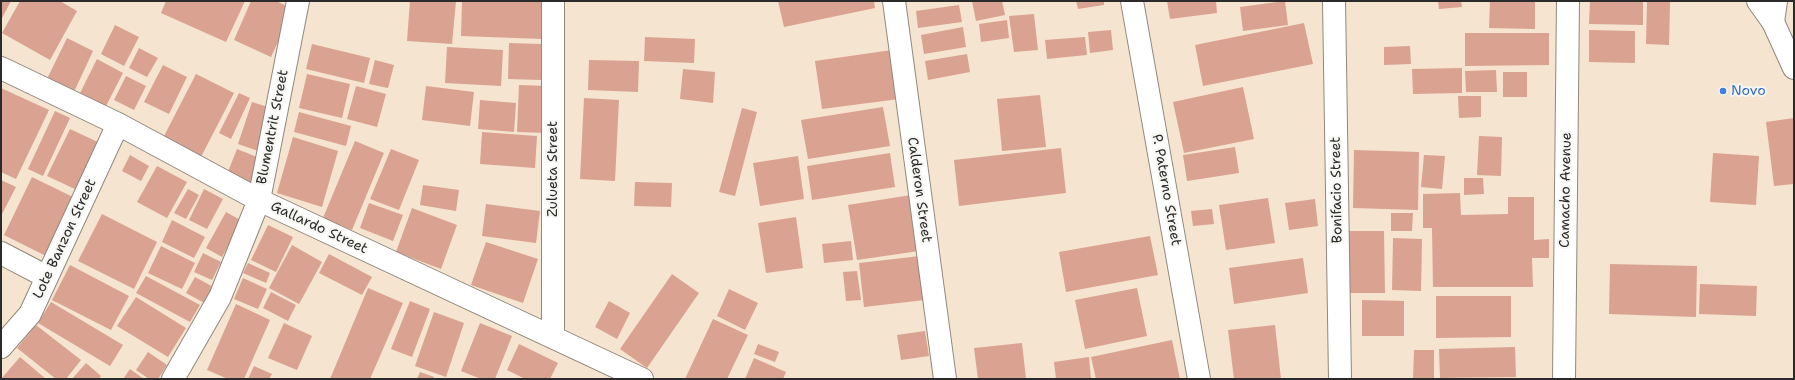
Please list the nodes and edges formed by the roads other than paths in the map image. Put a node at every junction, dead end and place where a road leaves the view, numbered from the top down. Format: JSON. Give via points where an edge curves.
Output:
{"nodes":[{"id":1,"x":298,"y":1,"type":"edge"},
{"id":2,"x":552,"y":1,"type":"edge"},
{"id":3,"x":894,"y":1,"type":"edge"},
{"id":4,"x":1132,"y":1,"type":"edge"},
{"id":5,"x":1334,"y":1,"type":"edge"},
{"id":6,"x":1568,"y":1,"type":"edge"},
{"id":7,"x":1758,"y":1,"type":"edge"},
{"id":8,"x":1776,"y":1,"type":"edge"},
{"id":9,"x":1773,"y":22,"type":"junction"},
{"id":10,"x":1,"y":68,"type":"edge"},
{"id":11,"x":1794,"y":68,"type":"edge"},
{"id":12,"x":118,"y":124,"type":"junction"},
{"id":13,"x":259,"y":200,"type":"junction"},
{"id":14,"x":1,"y":253,"type":"edge"},
{"id":15,"x":47,"y":278,"type":"junction"},
{"id":16,"x":553,"y":337,"type":"junction"},
{"id":17,"x":1,"y":347,"type":"edge"},
{"id":18,"x":173,"y":379,"type":"edge"},
{"id":19,"x":642,"y":379,"type":"edge"},
{"id":20,"x":945,"y":379,"type":"edge"},
{"id":21,"x":1200,"y":379,"type":"edge"},
{"id":22,"x":1340,"y":379,"type":"edge"},
{"id":23,"x":1564,"y":379,"type":"edge"}],
"edges":[{"from":1,"to":13,"type":"street","name":"Blumentrit Street"},
{"from":2,"to":16,"type":"street","name":"Zulueta Street"},
{"from":3,"to":20,"type":"street","name":"Calderon Street"},
{"from":4,"to":21,"type":"street","name":"P. Paterno Street"},
{"from":5,"to":22,"type":"street","name":"Bonifacio Street"},
{"from":6,"to":23,"type":"street","name":"Camacho Avenue"},
{"from":7,"to":9,"type":"street"},
{"from":8,"to":9,"type":"street"},
{"from":9,"to":11,"type":"street"},
{"from":10,"to":12,"type":"street","name":"Gallardo Street"},
{"from":12,"to":13,"type":"street","name":"Gallardo Street"},
{"from":12,"to":15,"type":"street","name":"Lote Banzon Street"},
{"from":13,"to":16,"type":"street","name":"Gallardo Street"},
{"from":13,"to":18,"type":"street","name":"Blumentrit Street","via":[[220,297]]},
{"from":14,"to":15,"type":"street"},
{"from":15,"to":17,"type":"street","name":"Lote Banzon Street","via":[[30,314]]},
{"from":16,"to":19,"type":"street","name":"Gallardo Street"}]}
